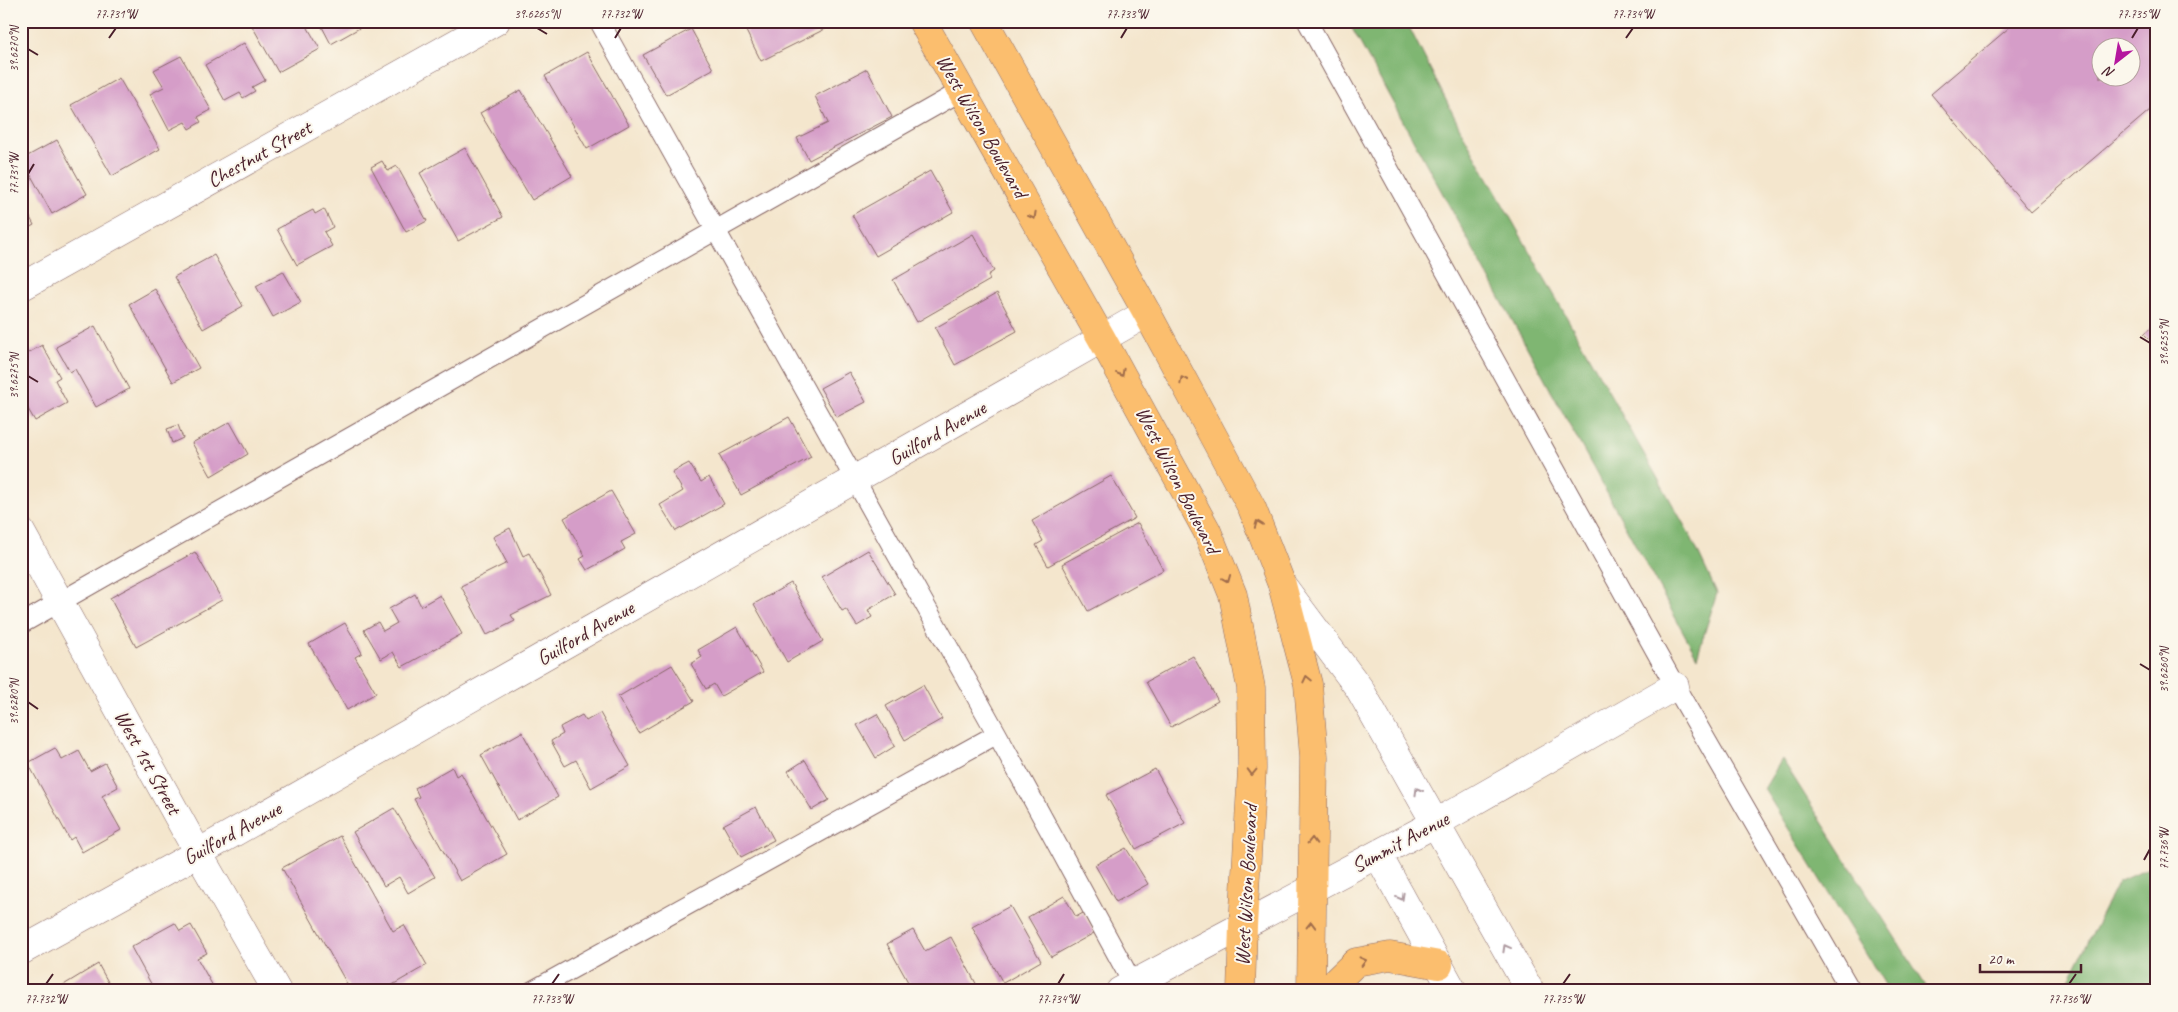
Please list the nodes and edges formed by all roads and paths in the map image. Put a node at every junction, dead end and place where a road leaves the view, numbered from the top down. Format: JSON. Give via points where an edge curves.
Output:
{"nodes":[{"id":1,"x":496,"y":21,"type":"edge"},
{"id":2,"x":599,"y":21,"type":"edge"},
{"id":3,"x":922,"y":21,"type":"edge"},
{"id":4,"x":984,"y":21,"type":"edge"},
{"id":5,"x":1307,"y":21,"type":"edge"},
{"id":6,"x":963,"y":90,"type":"junction"},
{"id":7,"x":715,"y":229,"type":"junction"},
{"id":8,"x":21,"y":287,"type":"edge"},
{"id":9,"x":1147,"y":313,"type":"junction"},
{"id":10,"x":1102,"y":339,"type":"junction"},
{"id":11,"x":855,"y":480,"type":"junction"},
{"id":12,"x":21,"y":532,"type":"edge"},
{"id":13,"x":1282,"y":584,"type":"junction"},
{"id":14,"x":60,"y":602,"type":"junction"},
{"id":15,"x":21,"y":624,"type":"edge"},
{"id":16,"x":1675,"y":686,"type":"junction"},
{"id":17,"x":997,"y":734,"type":"junction"},
{"id":18,"x":1436,"y":823,"type":"junction"},
{"id":19,"x":198,"y":853,"type":"junction"},
{"id":20,"x":1378,"y":854,"type":"junction"},
{"id":21,"x":1312,"y":890,"type":"junction"},
{"id":22,"x":1243,"y":926,"type":"junction"},
{"id":23,"x":21,"y":951,"type":"edge"},
{"id":24,"x":1439,"y":965,"type":"junction"},
{"id":25,"x":1127,"y":987,"type":"edge"},
{"id":26,"x":277,"y":991,"type":"edge"},
{"id":27,"x":532,"y":991,"type":"edge"},
{"id":28,"x":1241,"y":991,"type":"edge"},
{"id":29,"x":1310,"y":991,"type":"edge"},
{"id":30,"x":1326,"y":991,"type":"edge"},
{"id":31,"x":1453,"y":991,"type":"edge"},
{"id":32,"x":1530,"y":991,"type":"edge"},
{"id":33,"x":1851,"y":991,"type":"edge"}],
"edges":[{"from":1,"to":8,"type":"street","name":"Chestnut Street"},
{"from":2,"to":7,"type":"lane"},
{"from":3,"to":6,"type":"main road","name":"West Wilson Boulevard"},
{"from":4,"to":9,"type":"main road"},
{"from":5,"to":16,"type":"lane"},
{"from":6,"to":7,"type":"lane"},
{"from":6,"to":10,"type":"main road","name":"West Wilson Boulevard","one_way":true},
{"from":7,"to":11,"type":"lane"},
{"from":7,"to":14,"type":"lane"},
{"from":9,"to":10,"type":"street","name":"Guilford Avenue"},
{"from":13,"to":9,"type":"main road","one_way":true,"via":[[1252,508]]},
{"from":10,"to":11,"type":"street","name":"Guilford Avenue"},
{"from":10,"to":22,"type":"main road","name":"West Wilson Boulevard","one_way":true,"via":[[1207,531],[1233,595],[1251,688],[1252,769]]},
{"from":11,"to":17,"type":"lane"},
{"from":11,"to":19,"type":"street","name":"Guilford Avenue"},
{"from":12,"to":14,"type":"street","name":"West 1st Street"},
{"from":18,"to":13,"type":"street","one_way":true,"via":[[1359,688]]},
{"from":21,"to":13,"type":"main road","one_way":true,"via":[[1314,757],[1308,684]]},
{"from":14,"to":15,"type":"lane"},
{"from":14,"to":19,"type":"street","name":"West 1st Street"},
{"from":16,"to":18,"type":"street","name":"Summit Avenue"},
{"from":16,"to":33,"type":"lane"},
{"from":17,"to":25,"type":"lane"},
{"from":17,"to":27,"type":"lane"},
{"from":18,"to":20,"type":"street","name":"Summit Avenue"},
{"from":32,"to":18,"type":"street","one_way":true},
{"from":19,"to":23,"type":"street","name":"Guilford Avenue"},
{"from":19,"to":26,"type":"street","name":"West 1st Street"},
{"from":20,"to":21,"type":"street","name":"Summit Avenue"},
{"from":20,"to":24,"type":"street","one_way":true},
{"from":21,"to":22,"type":"street","name":"Summit Avenue"},
{"from":29,"to":21,"type":"main road","one_way":true},
{"from":22,"to":25,"type":"street","name":"Summit Avenue"},
{"from":22,"to":28,"type":"main road","name":"West Wilson Boulevard"},
{"from":30,"to":24,"type":"main road","one_way":true,"via":[[1356,962],[1390,956]]},
{"from":24,"to":31,"type":"street"}]}
